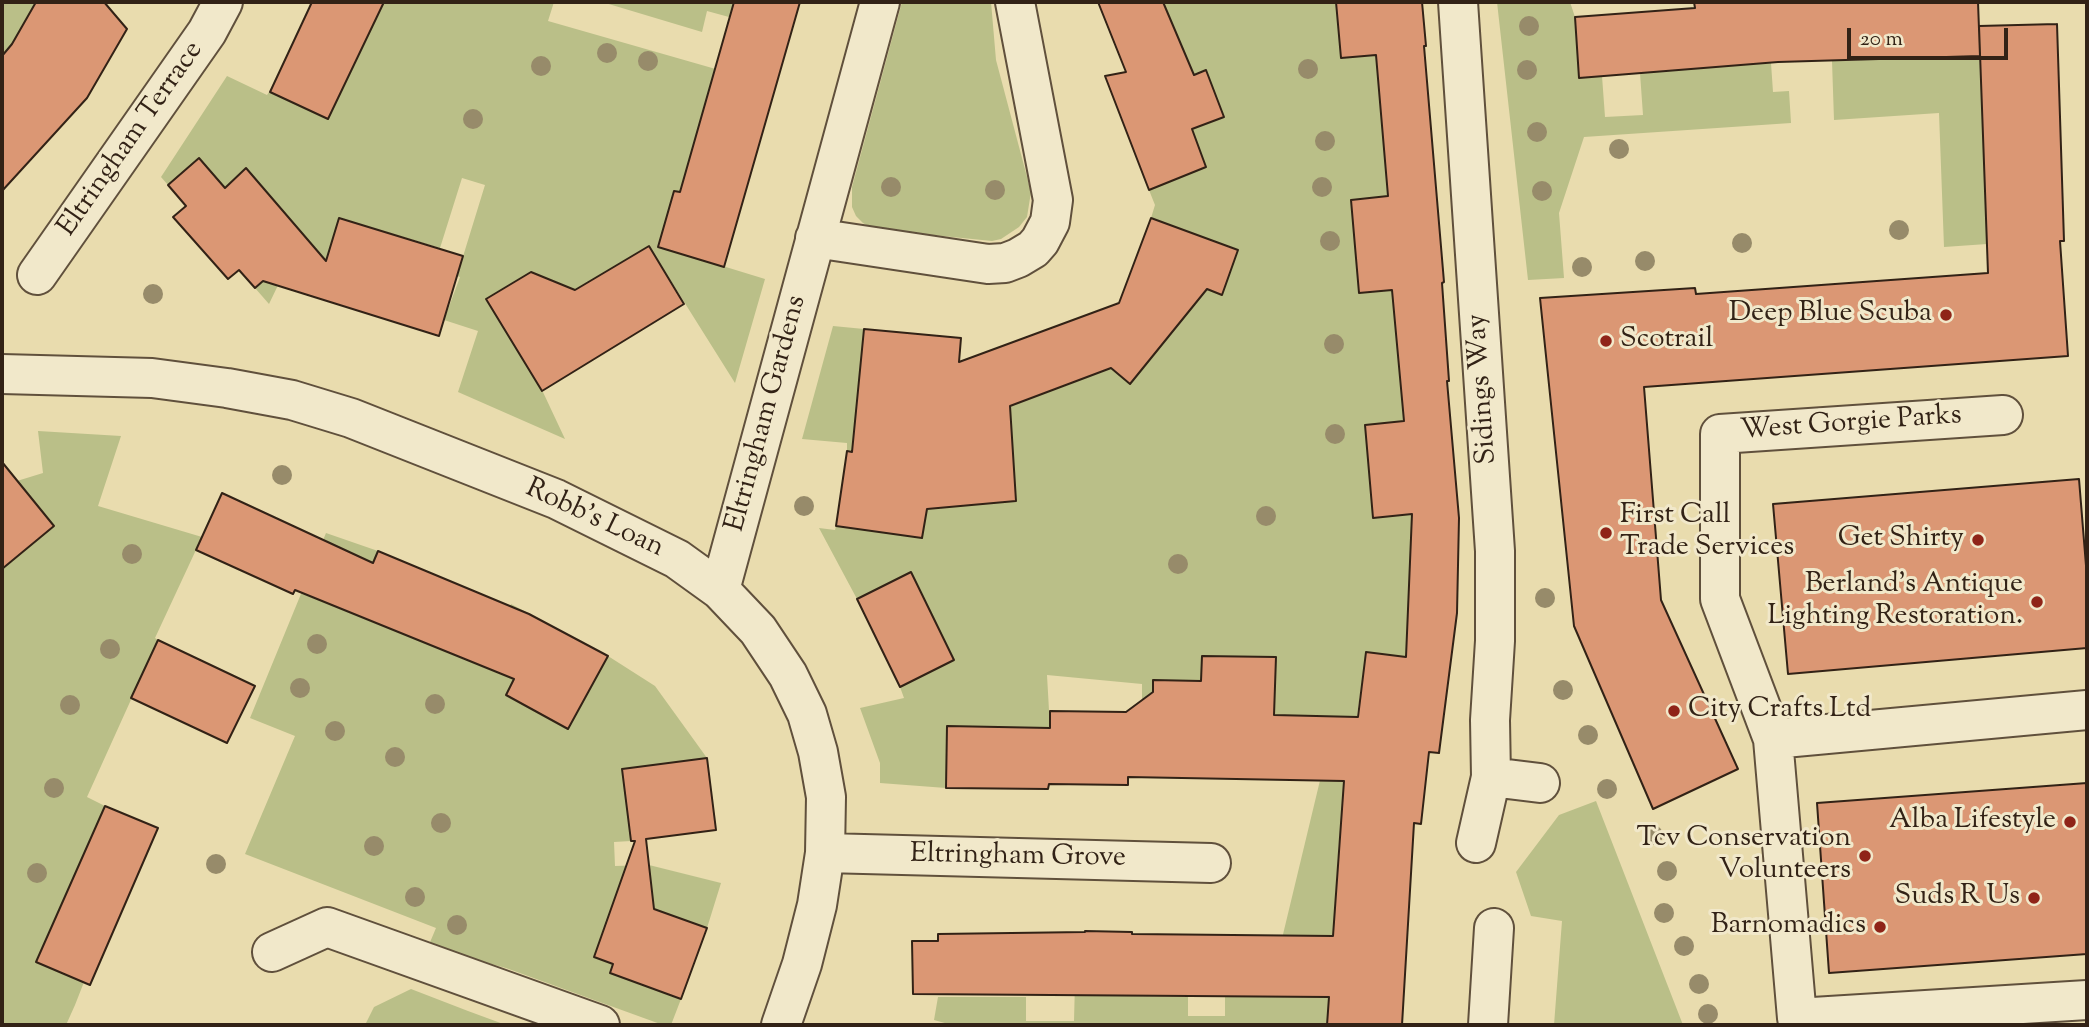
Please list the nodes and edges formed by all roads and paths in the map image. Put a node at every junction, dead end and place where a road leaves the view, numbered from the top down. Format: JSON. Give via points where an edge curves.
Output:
{"nodes":[{"id":1,"x":223,"y":2,"type":"edge"},
{"id":2,"x":880,"y":2,"type":"edge"},
{"id":3,"x":1015,"y":2,"type":"edge"},
{"id":4,"x":1458,"y":2,"type":"edge"},
{"id":5,"x":816,"y":238,"type":"junction"},
{"id":6,"x":37,"y":275,"type":"dead end"},
{"id":7,"x":2,"y":374,"type":"edge"},
{"id":8,"x":2003,"y":415,"type":"dead end"},
{"id":9,"x":720,"y":590,"type":"junction"},
{"id":10,"x":2087,"y":710,"type":"edge"},
{"id":11,"x":1773,"y":739,"type":"junction"},
{"id":12,"x":1491,"y":777,"type":"junction"},
{"id":13,"x":1540,"y":783,"type":"dead end"},
{"id":14,"x":1476,"y":843,"type":"dead end"},
{"id":15,"x":825,"y":853,"type":"junction"},
{"id":16,"x":1211,"y":863,"type":"dead end"},
{"id":17,"x":1494,"y":928,"type":"dead end"},
{"id":18,"x":272,"y":952,"type":"dead end"},
{"id":19,"x":2087,"y":1000,"type":"edge"},
{"id":20,"x":600,"y":1025,"type":"edge"},
{"id":21,"x":781,"y":1025,"type":"edge"},
{"id":22,"x":1489,"y":1025,"type":"edge"}],
"edges":[{"from":1,"to":6,"type":"street","name":"Eltringham Terrace","via":[[207,32]]},
{"from":2,"to":5,"type":"street","name":"Eltringham Gardens"},
{"from":3,"to":5,"type":"street","via":[[1053,200],[1050,222],[1040,241],[1018,258],[988,264]]},
{"from":4,"to":12,"type":"street","name":"Sidings Way","via":[[1495,551]]},
{"from":5,"to":9,"type":"street","name":"Eltringham Gardens"},
{"from":7,"to":9,"type":"street","name":"Robb's Loan","via":[[152,378],[292,400],[351,418],[556,499],[677,559]]},
{"from":8,"to":11,"type":"street","name":"West Gorgie Parks","via":[[1720,434],[1720,599]]},
{"from":9,"to":15,"type":"street","name":"Robb's Loan","via":[[758,630],[807,714],[826,797]]},
{"from":10,"to":11,"type":"street"},
{"from":11,"to":19,"type":"street","name":"West Gorgie Parks","via":[[1797,1017]]},
{"from":12,"to":13,"type":"street"},
{"from":12,"to":14,"type":"street","name":"Sidings Way"},
{"from":15,"to":16,"type":"street","name":"Eltringham Grove"},
{"from":15,"to":21,"type":"street","name":"Robb's Loan","via":[[805,953]]},
{"from":17,"to":22,"type":"street"},
{"from":18,"to":20,"type":"street","via":[[327,927]]}]}
